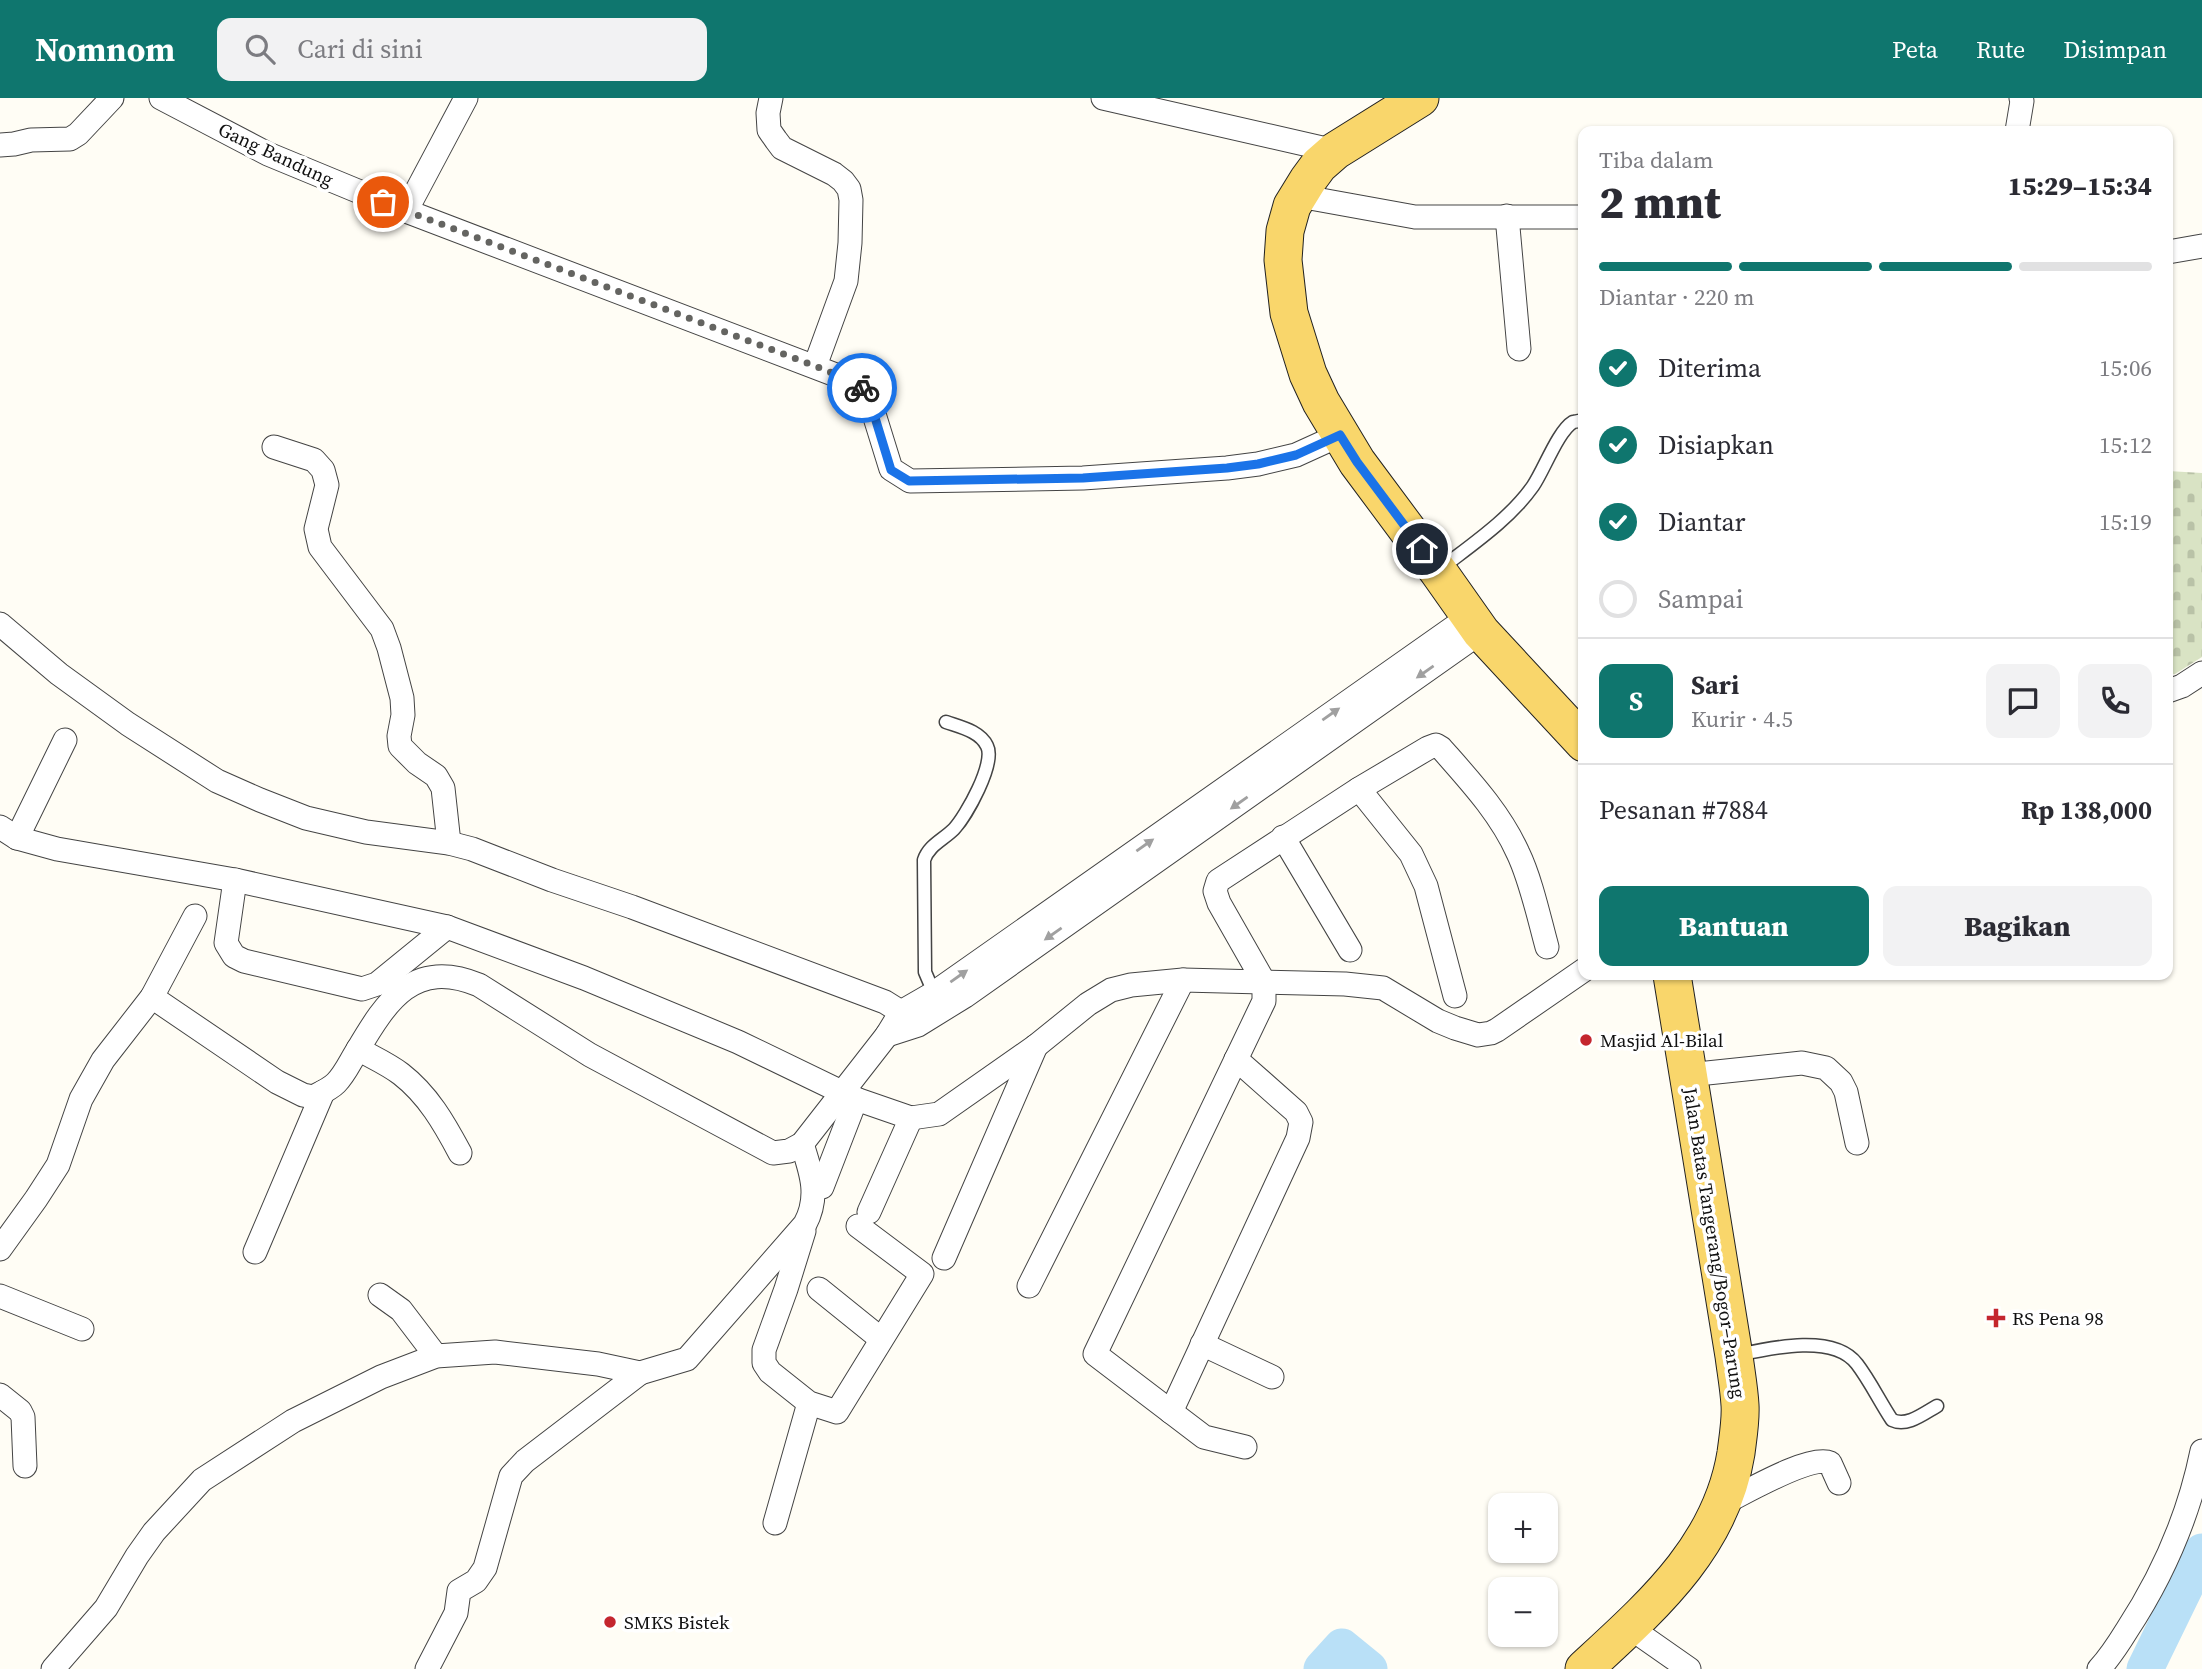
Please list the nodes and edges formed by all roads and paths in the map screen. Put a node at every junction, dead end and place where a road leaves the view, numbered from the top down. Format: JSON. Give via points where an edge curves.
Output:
{"nodes":[{"id":1,"x":112,"y":98,"type":"edge"},
{"id":2,"x":162,"y":98,"type":"edge"},
{"id":3,"x":466,"y":98,"type":"edge"},
{"id":4,"x":771,"y":98,"type":"edge"},
{"id":5,"x":1103,"y":98,"type":"edge"},
{"id":6,"x":1420,"y":98,"type":"edge"},
{"id":7,"x":2021,"y":98,"type":"edge"},
{"id":8,"x":2018,"y":126,"type":"edge"},
{"id":9,"x":0,"y":145,"type":"edge"},
{"id":10,"x":1335,"y":151,"type":"junction"},
{"id":11,"x":1299,"y":196,"type":"junction"},
{"id":12,"x":406,"y":211,"type":"junction"},
{"id":13,"x":1507,"y":216,"type":"junction"},
{"id":14,"x":1578,"y":216,"type":"edge"},
{"id":15,"x":2202,"y":246,"type":"edge"},
{"id":16,"x":2173,"y":251,"type":"edge"},
{"id":17,"x":1519,"y":349,"type":"dead end"},
{"id":18,"x":815,"y":366,"type":"junction"},
{"id":19,"x":1578,"y":421,"type":"edge"},
{"id":20,"x":1340,"y":435,"type":"junction"},
{"id":21,"x":274,"y":447,"type":"dead end"},
{"id":22,"x":1438,"y":571,"type":"junction"},
{"id":23,"x":0,"y":624,"type":"edge"},
{"id":24,"x":1476,"y":624,"type":"junction"},
{"id":25,"x":2202,"y":673,"type":"edge"},
{"id":26,"x":2173,"y":689,"type":"edge"},
{"id":27,"x":946,"y":722,"type":"dead end"},
{"id":28,"x":1578,"y":736,"type":"edge"},
{"id":29,"x":65,"y":740,"type":"dead end"},
{"id":30,"x":1359,"y":789,"type":"junction"},
{"id":31,"x":8,"y":832,"type":"edge"},
{"id":32,"x":1283,"y":837,"type":"junction"},
{"id":33,"x":449,"y":843,"type":"junction"},
{"id":34,"x":236,"y":880,"type":"junction"},
{"id":35,"x":195,"y":916,"type":"dead end"},
{"id":36,"x":447,"y":927,"type":"junction"},
{"id":37,"x":1547,"y":947,"type":"dead end"},
{"id":38,"x":1350,"y":950,"type":"dead end"},
{"id":39,"x":1578,"y":974,"type":"edge"},
{"id":40,"x":1183,"y":980,"type":"junction"},
{"id":41,"x":1673,"y":980,"type":"edge"},
{"id":42,"x":1264,"y":982,"type":"junction"},
{"id":43,"x":934,"y":993,"type":"junction"},
{"id":44,"x":1455,"y":996,"type":"dead end"},
{"id":45,"x":152,"y":997,"type":"junction"},
{"id":46,"x":901,"y":1012,"type":"junction"},
{"id":47,"x":887,"y":1035,"type":"junction"},
{"id":48,"x":1036,"y":1046,"type":"junction"},
{"id":49,"x":358,"y":1049,"type":"junction"},
{"id":50,"x":1237,"y":1059,"type":"junction"},
{"id":51,"x":1688,"y":1075,"type":"junction"},
{"id":52,"x":323,"y":1092,"type":"junction"},
{"id":53,"x":849,"y":1095,"type":"junction"},
{"id":54,"x":911,"y":1118,"type":"junction"},
{"id":55,"x":1857,"y":1143,"type":"dead end"},
{"id":56,"x":802,"y":1144,"type":"junction"},
{"id":57,"x":460,"y":1153,"type":"dead end"},
{"id":58,"x":822,"y":1187,"type":"dead end"},
{"id":59,"x":808,"y":1218,"type":"junction"},
{"id":60,"x":0,"y":1249,"type":"edge"},
{"id":61,"x":255,"y":1252,"type":"dead end"},
{"id":62,"x":944,"y":1258,"type":"dead end"},
{"id":63,"x":1029,"y":1286,"type":"dead end"},
{"id":64,"x":819,"y":1289,"type":"dead end"},
{"id":65,"x":380,"y":1295,"type":"dead end"},
{"id":66,"x":0,"y":1296,"type":"edge"},
{"id":67,"x":82,"y":1329,"type":"dead end"},
{"id":68,"x":881,"y":1339,"type":"junction"},
{"id":69,"x":1202,"y":1344,"type":"junction"},
{"id":70,"x":436,"y":1356,"type":"junction"},
{"id":71,"x":1734,"y":1356,"type":"junction"},
{"id":72,"x":640,"y":1373,"type":"junction"},
{"id":73,"x":1272,"y":1377,"type":"dead end"},
{"id":74,"x":0,"y":1395,"type":"edge"},
{"id":75,"x":809,"y":1403,"type":"junction"},
{"id":76,"x":1937,"y":1406,"type":"dead end"},
{"id":77,"x":1171,"y":1412,"type":"junction"},
{"id":78,"x":1245,"y":1447,"type":"dead end"},
{"id":79,"x":2202,"y":1451,"type":"edge"},
{"id":80,"x":25,"y":1466,"type":"dead end"},
{"id":81,"x":2199,"y":1475,"type":"edge"},
{"id":82,"x":1839,"y":1483,"type":"dead end"},
{"id":83,"x":1722,"y":1504,"type":"junction"},
{"id":84,"x":775,"y":1523,"type":"dead end"},
{"id":85,"x":1629,"y":1627,"type":"junction"},
{"id":86,"x":52,"y":1669,"type":"edge"},
{"id":87,"x":427,"y":1669,"type":"edge"},
{"id":88,"x":1584,"y":1669,"type":"edge"},
{"id":89,"x":1689,"y":1669,"type":"edge"},
{"id":90,"x":2099,"y":1669,"type":"edge"}],
"edges":[{"from":1,"to":9,"type":"street","via":[[70,139]]},
{"from":2,"to":12,"type":"street","name":"Gang Bandung","via":[[268,154]]},
{"from":3,"to":12,"type":"street"},
{"from":4,"to":18,"type":"street","via":[[769,130],[782,148],[834,174],[849,189],[851,200],[846,281]]},
{"from":5,"to":10,"type":"street"},
{"from":6,"to":10,"type":"main road"},
{"from":7,"to":8,"type":"street"},
{"from":10,"to":11,"type":"main road","via":[[1319,165]]},
{"from":11,"to":13,"type":"street","via":[[1415,217]]},
{"from":11,"to":20,"type":"main road","via":[[1285,231],[1289,313],[1308,374]]},
{"from":12,"to":18,"type":"street","name":"Gang Bandung"},
{"from":13,"to":14,"type":"street"},
{"from":13,"to":17,"type":"street"},
{"from":15,"to":16,"type":"street"},
{"from":18,"to":20,"type":"street","name":"Gang Bandung","via":[[863,389],[891,470],[909,481],[1073,479],[1227,468],[1296,455]]},
{"from":19,"to":22,"type":"lane","via":[[1560,435],[1532,487],[1516,505]]},
{"from":20,"to":22,"type":"main road"},
{"from":21,"to":33,"type":"street","via":[[314,460],[323,470],[327,485],[316,529],[320,547],[382,629],[402,698],[400,746],[436,776],[443,788]]},
{"from":22,"to":24,"type":"main road"},
{"from":23,"to":33,"type":"street","via":[[118,717],[217,782],[306,818]]},
{"from":24,"to":28,"type":"main road"},
{"from":43,"to":24,"type":"street","one_way":true},
{"from":24,"to":47,"type":"street","one_way":true,"via":[[965,996],[918,1025]]},
{"from":25,"to":26,"type":"street"},
{"from":27,"to":43,"type":"lane","via":[[980,736],[989,754],[964,817],[932,846],[925,860],[923,944],[925,972]]},
{"from":29,"to":31,"type":"street"},
{"from":30,"to":32,"type":"street"},
{"from":30,"to":37,"type":"street","via":[[1427,748],[1441,748],[1481,794],[1520,855]]},
{"from":30,"to":44,"type":"street","via":[[1411,854],[1426,886]]},
{"from":31,"to":34,"type":"street","via":[[57,849]]},
{"from":32,"to":38,"type":"street"},
{"from":32,"to":42,"type":"street","via":[[1218,881],[1215,891]]},
{"from":33,"to":46,"type":"street","via":[[632,907]]},
{"from":34,"to":36,"type":"street"},
{"from":34,"to":36,"type":"street","via":[[226,943],[234,956],[362,989],[377,984]]},
{"from":35,"to":45,"type":"street"},
{"from":36,"to":53,"type":"street","via":[[737,1042]]},
{"from":39,"to":42,"type":"street","via":[[1497,1030],[1478,1035],[1438,1021],[1383,988]]},
{"from":40,"to":42,"type":"street"},
{"from":40,"to":48,"type":"street","via":[[1111,990]]},
{"from":40,"to":63,"type":"street"},
{"from":41,"to":51,"type":"main road","name":"Jalan Batas Tangerang/Bogor–Parung"},
{"from":42,"to":50,"type":"street","via":[[1264,1001]]},
{"from":43,"to":46,"type":"street"},
{"from":45,"to":52,"type":"street","via":[[292,1090],[313,1097]]},
{"from":45,"to":60,"type":"street","via":[[103,1059],[81,1099],[58,1165]]},
{"from":46,"to":47,"type":"street"},
{"from":47,"to":53,"type":"street"},
{"from":48,"to":54,"type":"street","via":[[939,1114]]},
{"from":48,"to":62,"type":"street"},
{"from":49,"to":52,"type":"street","via":[[343,1075]]},
{"from":49,"to":56,"type":"street","via":[[398,994],[425,978],[450,975],[479,985],[590,1055],[773,1153]]},
{"from":49,"to":57,"type":"street","via":[[401,1074],[442,1118]]},
{"from":50,"to":69,"type":"street","via":[[1296,1112],[1301,1122],[1298,1138]]},
{"from":50,"to":77,"type":"street","via":[[1096,1354]]},
{"from":51,"to":55,"type":"street","via":[[1802,1063],[1826,1069],[1846,1092]]},
{"from":51,"to":71,"type":"main road","name":"Jalan Batas Tangerang/Bogor–Parung"},
{"from":52,"to":61,"type":"street"},
{"from":53,"to":54,"type":"street"},
{"from":53,"to":56,"type":"street"},
{"from":53,"to":58,"type":"street"},
{"from":54,"to":68,"type":"street","via":[[863,1219],[922,1274]]},
{"from":56,"to":59,"type":"street","via":[[814,1184]]},
{"from":59,"to":72,"type":"street","via":[[687,1359]]},
{"from":59,"to":75,"type":"street","via":[[764,1350],[764,1363]]},
{"from":64,"to":68,"type":"street"},
{"from":65,"to":70,"type":"street","via":[[401,1310]]},
{"from":66,"to":67,"type":"street"},
{"from":68,"to":75,"type":"street","via":[[836,1412]]},
{"from":69,"to":73,"type":"street"},
{"from":69,"to":77,"type":"street"},
{"from":70,"to":72,"type":"street","via":[[495,1352]]},
{"from":70,"to":86,"type":"street","via":[[381,1377],[293,1421],[202,1480],[154,1532],[107,1608]]},
{"from":71,"to":76,"type":"lane","via":[[1780,1346],[1838,1350],[1857,1363],[1892,1420],[1905,1422]]},
{"from":71,"to":83,"type":"main road","name":"Jalan Batas Tangerang/Bogor–Parung","via":[[1741,1406],[1732,1478]]},
{"from":72,"to":87,"type":"street","via":[[510,1476],[485,1568],[476,1581],[459,1591],[456,1613]]},
{"from":74,"to":80,"type":"street","via":[[23,1417]]},
{"from":75,"to":84,"type":"street"},
{"from":77,"to":78,"type":"street","via":[[1204,1437]]},
{"from":79,"to":81,"type":"street"},
{"from":81,"to":90,"type":"street","via":[[2164,1567]]},
{"from":82,"to":83,"type":"street","via":[[1830,1463],[1815,1461]]},
{"from":83,"to":85,"type":"main road","name":"Jalan Batas Tangerang/Bogor–Parung","via":[[1686,1566]]},
{"from":85,"to":88,"type":"main road","name":"Jalan Batas Tangerang/Bogor–Parung"},
{"from":85,"to":89,"type":"street"}]}
